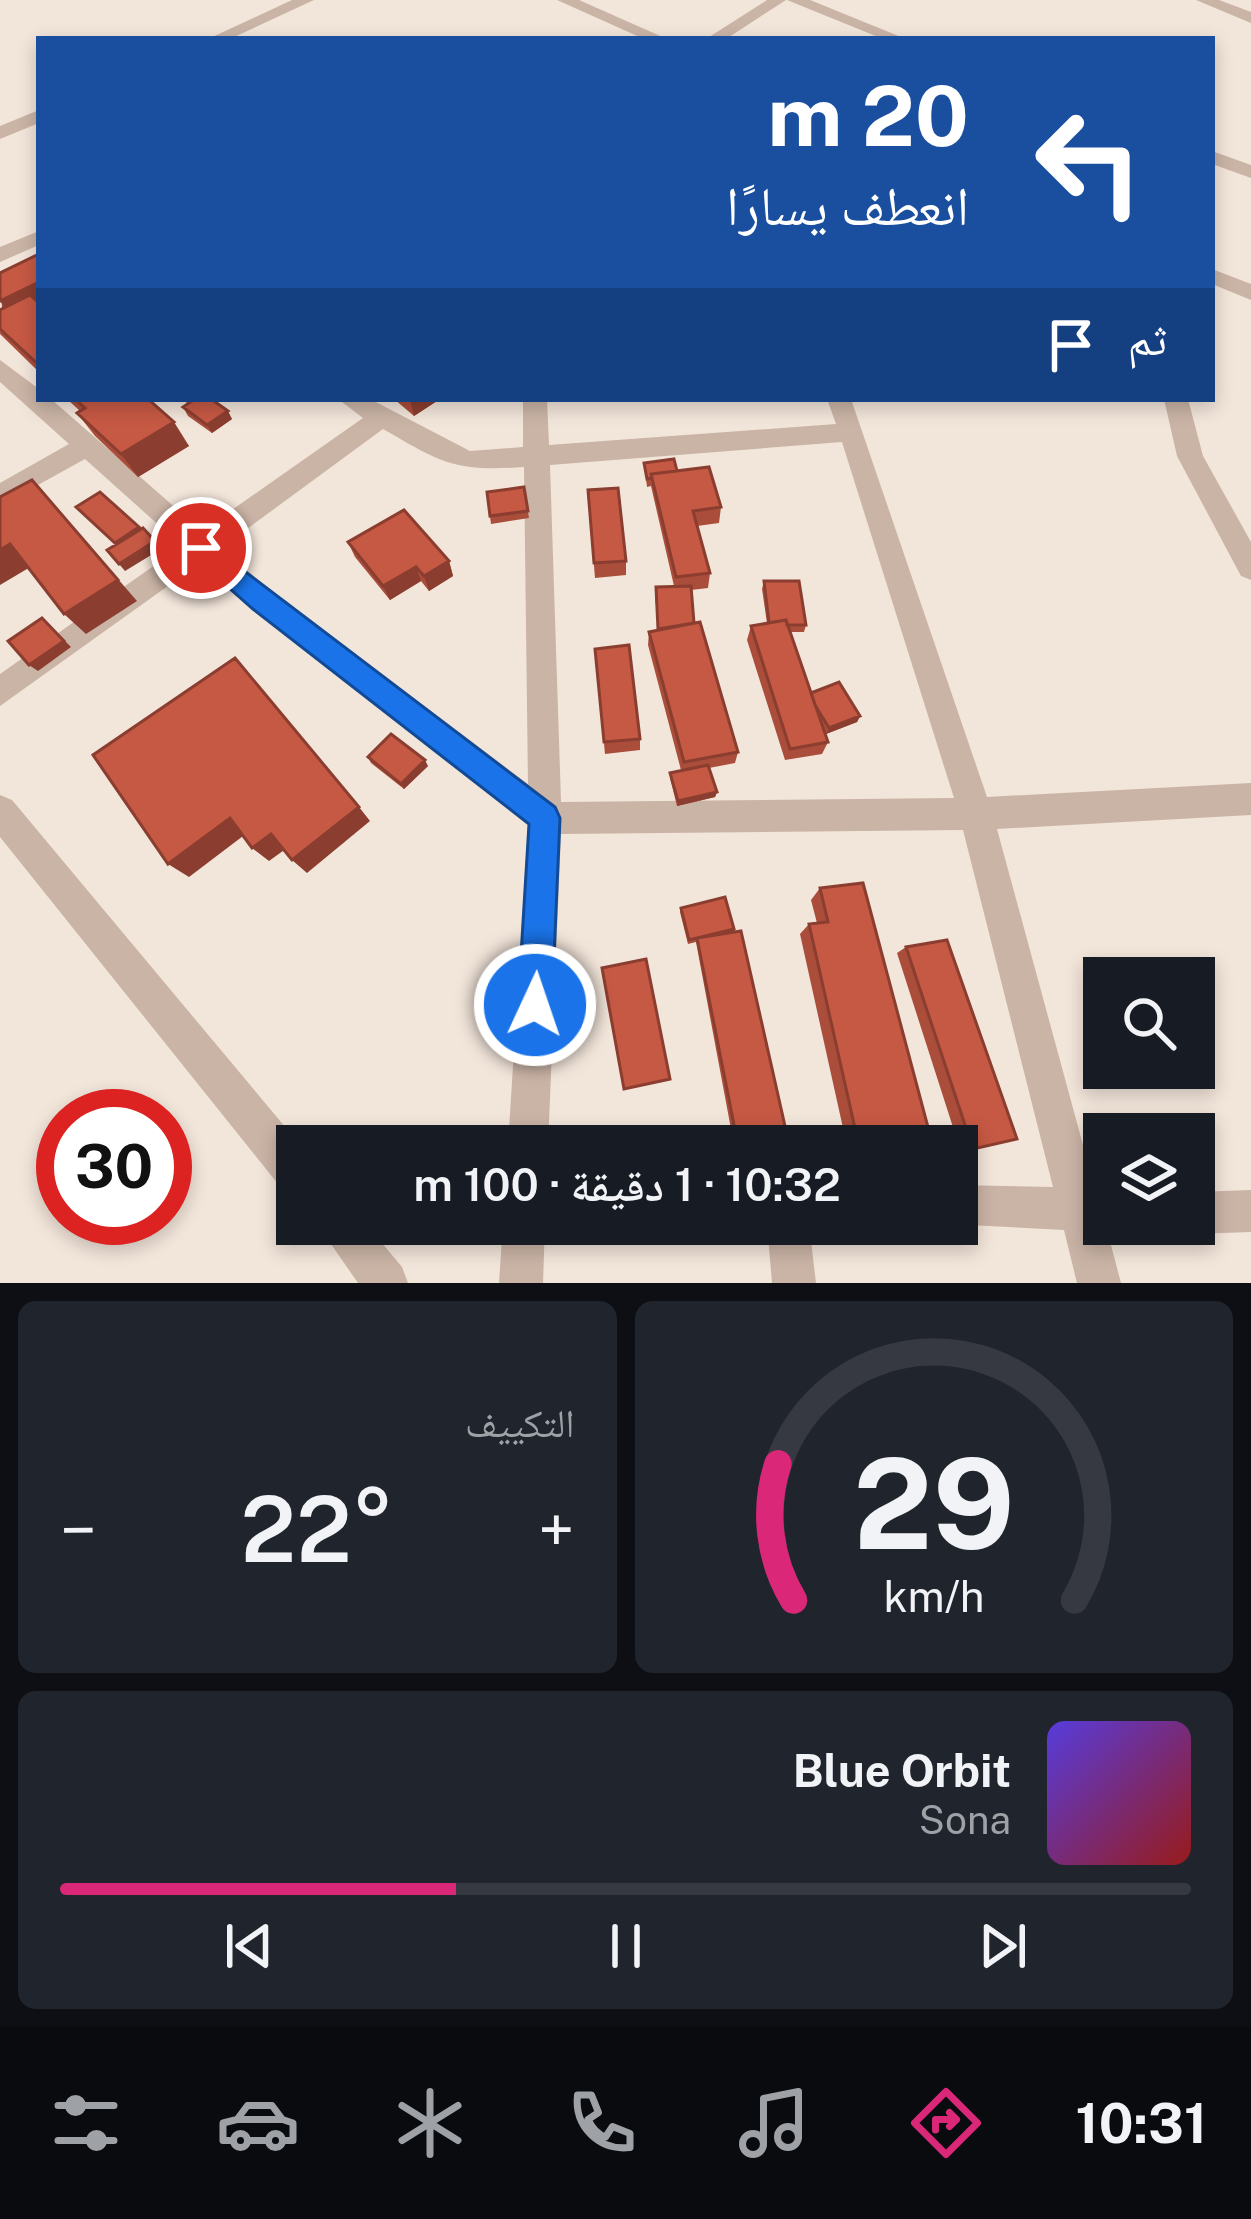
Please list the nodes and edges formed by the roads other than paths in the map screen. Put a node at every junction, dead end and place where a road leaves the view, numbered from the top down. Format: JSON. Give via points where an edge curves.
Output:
{"nodes":[{"id":1,"x":306,"y":0,"type":"edge"},
{"id":2,"x":565,"y":0,"type":"edge"},
{"id":3,"x":778,"y":0,"type":"edge"},
{"id":4,"x":794,"y":0,"type":"edge"},
{"id":5,"x":1204,"y":0,"type":"edge"},
{"id":6,"x":1251,"y":18,"type":"edge"},
{"id":7,"x":223,"y":36,"type":"edge"},
{"id":8,"x":652,"y":36,"type":"edge"},
{"id":9,"x":719,"y":36,"type":"edge"},
{"id":10,"x":890,"y":36,"type":"edge"},
{"id":11,"x":36,"y":117,"type":"edge"},
{"id":12,"x":0,"y":133,"type":"edge"},
{"id":13,"x":1215,"y":158,"type":"edge"},
{"id":14,"x":1251,"y":172,"type":"edge"},
{"id":15,"x":36,"y":238,"type":"edge"},
{"id":16,"x":0,"y":254,"type":"edge"},
{"id":17,"x":1215,"y":277,"type":"edge"},
{"id":18,"x":1251,"y":293,"type":"edge"},
{"id":19,"x":0,"y":368,"type":"edge"},
{"id":20,"x":36,"y":401,"type":"edge"},
{"id":21,"x":37,"y":402,"type":"edge"},
{"id":22,"x":355,"y":402,"type":"edge"},
{"id":23,"x":535,"y":402,"type":"edge"},
{"id":24,"x":1177,"y":402,"type":"edge"},
{"id":25,"x":845,"y":415,"type":"edge"},
{"id":26,"x":382,"y":417,"type":"junction"},
{"id":27,"x":85,"y":447,"type":"junction"},
{"id":28,"x":537,"y":453,"type":"junction"},
{"id":29,"x":0,"y":496,"type":"edge"},
{"id":30,"x":201,"y":548,"type":"junction"},
{"id":31,"x":1251,"y":568,"type":"edge"},
{"id":32,"x":0,"y":692,"type":"edge"},
{"id":33,"x":1251,"y":799,"type":"edge"},
{"id":34,"x":0,"y":811,"type":"edge"},
{"id":35,"x":976,"y":814,"type":"junction"},
{"id":36,"x":544,"y":818,"type":"junction"},
{"id":37,"x":529,"y":1125,"type":"edge"},
{"id":38,"x":276,"y":1148,"type":"edge"},
{"id":39,"x":1083,"y":1184,"type":"edge"},
{"id":40,"x":978,"y":1206,"type":"edge"},
{"id":41,"x":1083,"y":1208,"type":"edge"},
{"id":42,"x":1251,"y":1211,"type":"edge"},
{"id":43,"x":1215,"y":1212,"type":"edge"},
{"id":44,"x":355,"y":1245,"type":"edge"},
{"id":45,"x":523,"y":1245,"type":"edge"},
{"id":46,"x":790,"y":1245,"type":"edge"},
{"id":47,"x":1094,"y":1245,"type":"edge"},
{"id":48,"x":386,"y":1283,"type":"edge"},
{"id":49,"x":521,"y":1283,"type":"edge"},
{"id":50,"x":794,"y":1283,"type":"edge"},
{"id":51,"x":1099,"y":1283,"type":"edge"}],
"edges":[{"from":1,"to":7,"type":"street"},
{"from":2,"to":8,"type":"street"},
{"from":3,"to":9,"type":"street"},
{"from":4,"to":10,"type":"street"},
{"from":5,"to":6,"type":"street"},
{"from":11,"to":12,"type":"street"},
{"from":13,"to":14,"type":"street"},
{"from":15,"to":16,"type":"street"},
{"from":17,"to":18,"type":"street"},
{"from":19,"to":20,"type":"street"},
{"from":21,"to":27,"type":"street"},
{"from":22,"to":26,"type":"street"},
{"from":23,"to":28,"type":"street"},
{"from":24,"to":31,"type":"street","via":[[1190,456]]},
{"from":25,"to":28,"type":"street"},
{"from":25,"to":35,"type":"street"},
{"from":26,"to":28,"type":"street","via":[[460,459]]},
{"from":26,"to":30,"type":"street"},
{"from":27,"to":29,"type":"street"},
{"from":27,"to":30,"type":"street"},
{"from":28,"to":36,"type":"street"},
{"from":30,"to":32,"type":"street"},
{"from":30,"to":36,"type":"street"},
{"from":33,"to":35,"type":"street"},
{"from":34,"to":38,"type":"street"},
{"from":35,"to":36,"type":"street"},
{"from":35,"to":39,"type":"street"},
{"from":36,"to":37,"type":"street"},
{"from":40,"to":41,"type":"street"},
{"from":42,"to":43,"type":"street"},
{"from":44,"to":48,"type":"street"},
{"from":45,"to":49,"type":"street"},
{"from":46,"to":50,"type":"street"},
{"from":47,"to":51,"type":"street"}]}
